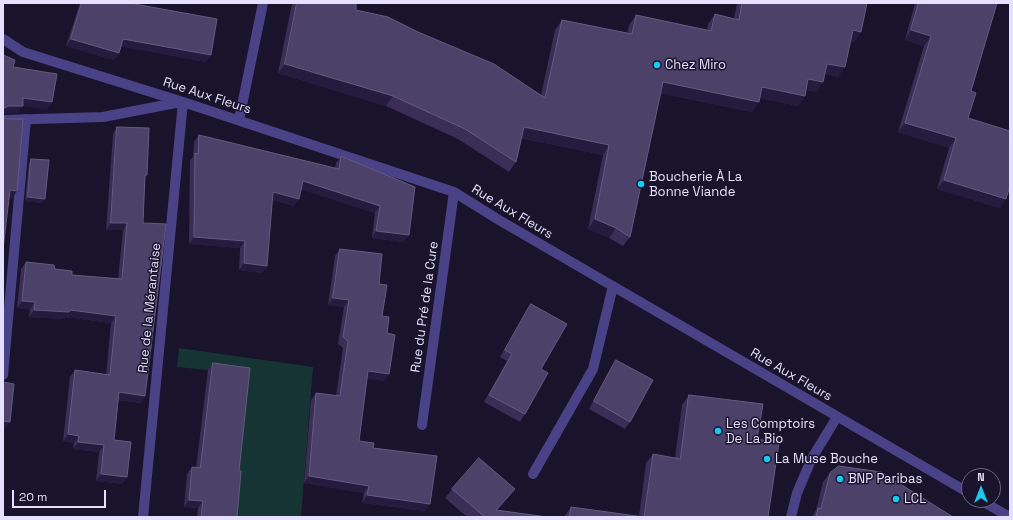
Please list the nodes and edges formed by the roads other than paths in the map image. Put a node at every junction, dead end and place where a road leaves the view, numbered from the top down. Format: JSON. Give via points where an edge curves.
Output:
{"nodes":[{"id":1,"x":263,"y":3,"type":"edge"},
{"id":2,"x":3,"y":39,"type":"edge"},
{"id":3,"x":183,"y":102,"type":"junction"},
{"id":4,"x":26,"y":119,"type":"junction"},
{"id":5,"x":3,"y":120,"type":"edge"},
{"id":6,"x":239,"y":120,"type":"junction"},
{"id":7,"x":454,"y":192,"type":"junction"},
{"id":8,"x":613,"y":286,"type":"junction"},
{"id":9,"x":3,"y":375,"type":"edge"},
{"id":10,"x":837,"y":417,"type":"junction"},
{"id":11,"x":422,"y":425,"type":"dead end"},
{"id":12,"x":533,"y":474,"type":"dead end"},
{"id":13,"x":961,"y":488,"type":"edge"},
{"id":14,"x":994,"y":508,"type":"edge"},
{"id":15,"x":143,"y":517,"type":"edge"},
{"id":16,"x":792,"y":517,"type":"edge"},
{"id":17,"x":1010,"y":517,"type":"edge"}],
"edges":[{"from":1,"to":6,"type":"street"},
{"from":2,"to":3,"type":"street","name":"Rue Aux Fleurs","via":[[23,52]]},
{"from":3,"to":4,"type":"street","via":[[103,117]]},
{"from":3,"to":6,"type":"street","name":"Rue Aux Fleurs"},
{"from":3,"to":15,"type":"street","name":"Rue de la Mérantaise"},
{"from":4,"to":5,"type":"street"},
{"from":4,"to":9,"type":"street"},
{"from":6,"to":7,"type":"street","name":"Rue Aux Fleurs"},
{"from":7,"to":8,"type":"street","name":"Rue Aux Fleurs"},
{"from":7,"to":11,"type":"street","name":"Rue du Pré de la Cure"},
{"from":8,"to":10,"type":"street","name":"Rue Aux Fleurs"},
{"from":8,"to":12,"type":"street","via":[[593,369]]},
{"from":10,"to":13,"type":"street","name":"Rue Aux Fleurs"},
{"from":10,"to":16,"type":"street","via":[[812,458],[797,493]]},
{"from":14,"to":17,"type":"street"}]}
